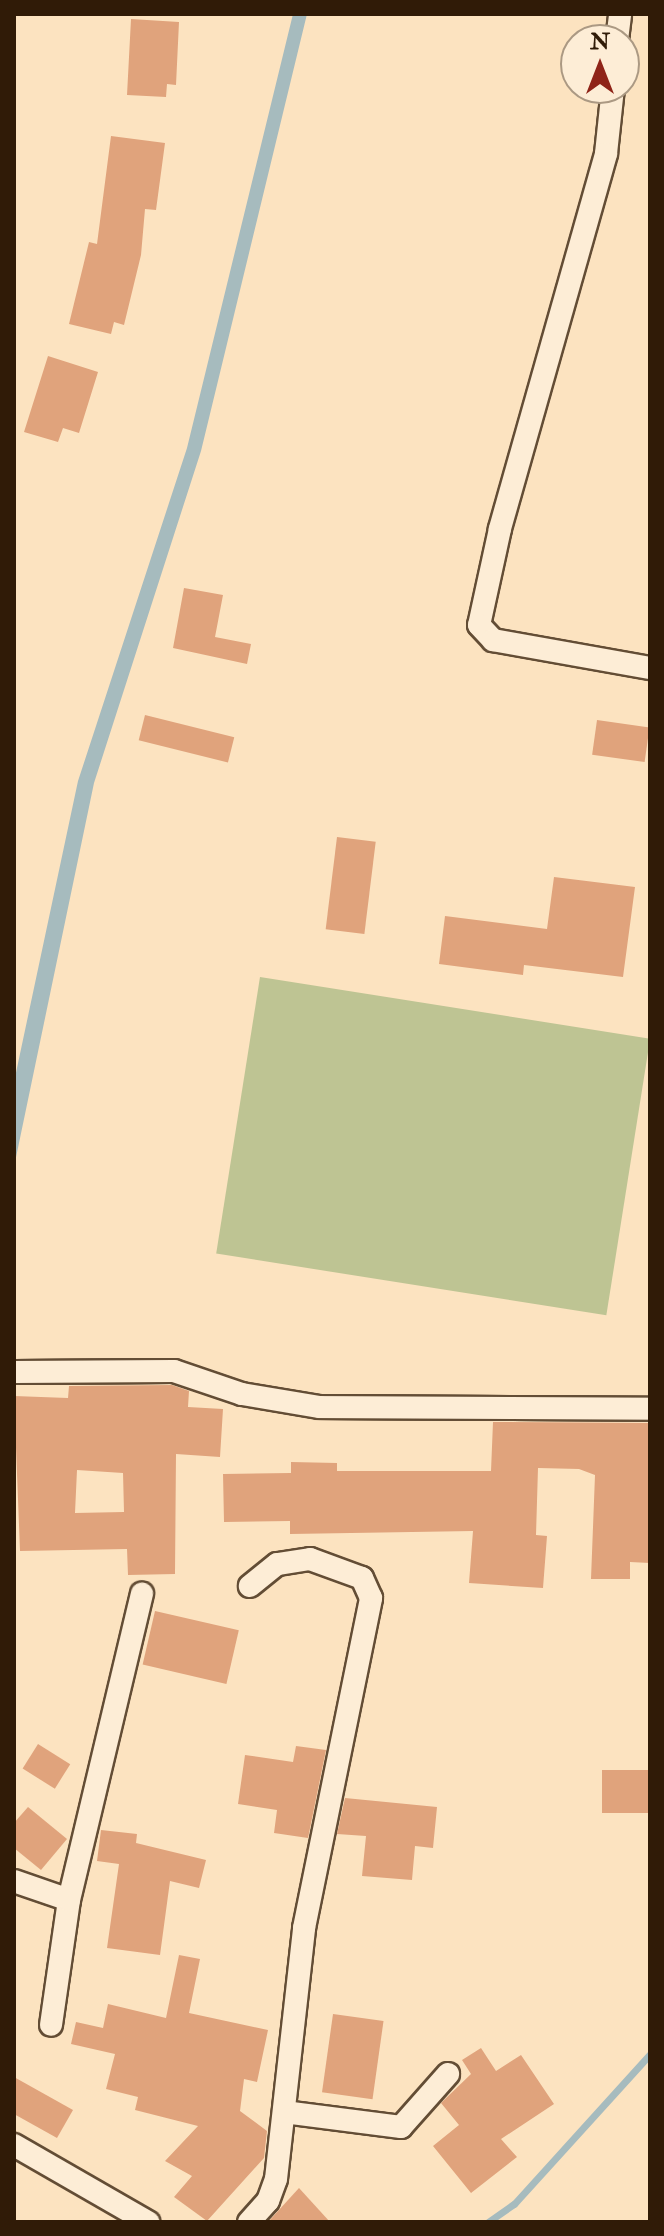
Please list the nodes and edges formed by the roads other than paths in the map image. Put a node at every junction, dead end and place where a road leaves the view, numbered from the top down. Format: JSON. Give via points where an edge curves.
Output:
{"nodes":[{"id":1,"x":611,"y":104,"type":"edge"},
{"id":2,"x":650,"y":668,"type":"edge"},
{"id":3,"x":14,"y":1372,"type":"edge"},
{"id":4,"x":650,"y":1409,"type":"edge"},
{"id":5,"x":250,"y":1586,"type":"dead end"},
{"id":6,"x":142,"y":1594,"type":"dead end"},
{"id":7,"x":14,"y":1881,"type":"edge"},
{"id":8,"x":69,"y":1900,"type":"junction"},
{"id":9,"x":51,"y":2025,"type":"dead end"},
{"id":10,"x":448,"y":2074,"type":"dead end"},
{"id":11,"x":284,"y":2112,"type":"junction"},
{"id":12,"x":14,"y":2145,"type":"edge"},
{"id":13,"x":148,"y":2222,"type":"edge"},
{"id":14,"x":249,"y":2222,"type":"edge"}],
"edges":[{"from":1,"to":2,"type":"street","via":[[606,154],[504,515],[479,625],[493,640]]},
{"from":3,"to":4,"type":"street","via":[[174,1371],[242,1394],[320,1407]]},
{"from":5,"to":11,"type":"street","via":[[293,1558],[345,1570],[370,1587],[304,1928]]},
{"from":6,"to":8,"type":"street"},
{"from":7,"to":8,"type":"street"},
{"from":8,"to":9,"type":"street"},
{"from":10,"to":11,"type":"street","via":[[401,2127]]},
{"from":11,"to":14,"type":"street","via":[[276,2179],[268,2201]]},
{"from":12,"to":13,"type":"street"}]}
